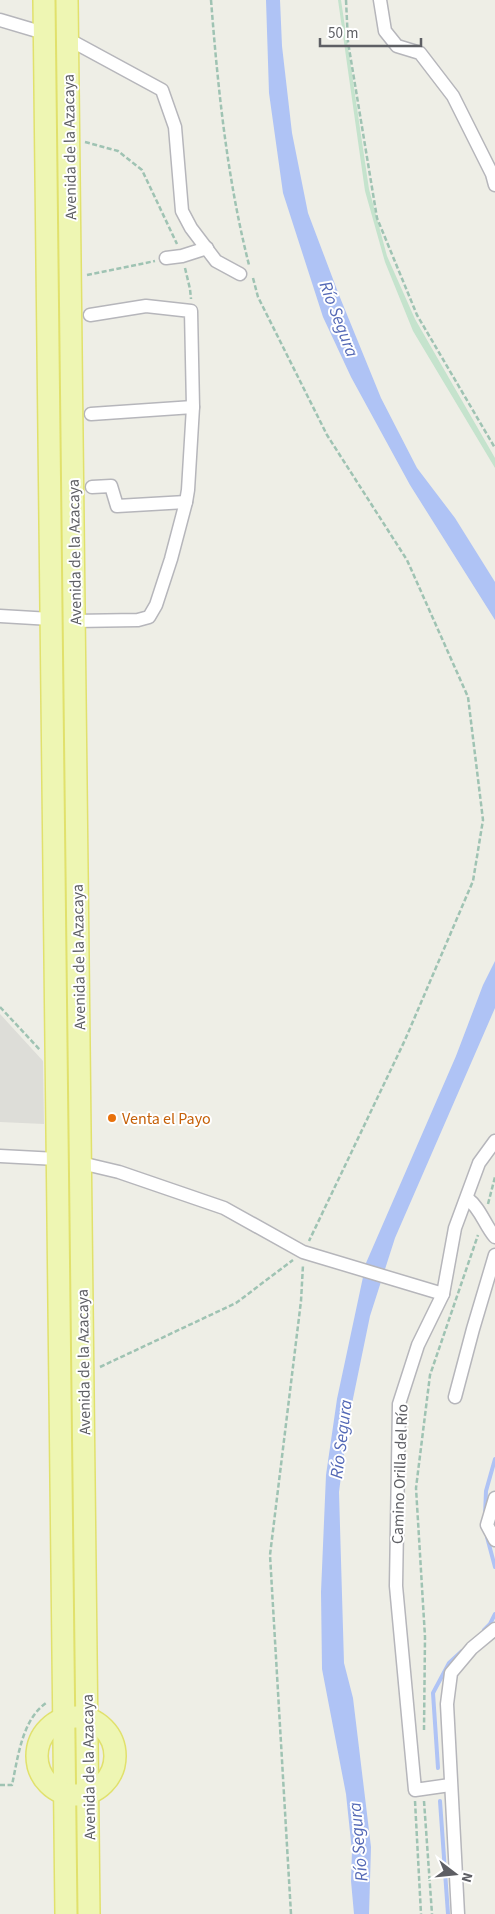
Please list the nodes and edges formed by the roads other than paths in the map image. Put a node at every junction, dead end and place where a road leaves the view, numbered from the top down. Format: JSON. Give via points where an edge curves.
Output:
{"nodes":[{"id":1,"x":44,"y":0,"type":"edge"},
{"id":2,"x":67,"y":0,"type":"edge"},
{"id":3,"x":380,"y":0,"type":"edge"},
{"id":4,"x":0,"y":20,"type":"edge"},
{"id":5,"x":44,"y":33,"type":"junction"},
{"id":6,"x":68,"y":39,"type":"junction"},
{"id":7,"x":495,"y":185,"type":"edge"},
{"id":8,"x":207,"y":248,"type":"junction"},
{"id":9,"x":166,"y":258,"type":"road end"},
{"id":10,"x":240,"y":274,"type":"dead end"},
{"id":11,"x":90,"y":315,"type":"dead end"},
{"id":12,"x":193,"y":407,"type":"junction"},
{"id":13,"x":91,"y":414,"type":"dead end"},
{"id":14,"x":92,"y":487,"type":"dead end"},
{"id":15,"x":186,"y":502,"type":"junction"},
{"id":16,"x":0,"y":616,"type":"edge"},
{"id":17,"x":51,"y":619,"type":"junction"},
{"id":18,"x":74,"y":621,"type":"junction"},
{"id":19,"x":495,"y":1141,"type":"edge"},
{"id":20,"x":0,"y":1156,"type":"edge"},
{"id":21,"x":57,"y":1158,"type":"junction"},
{"id":22,"x":81,"y":1163,"type":"junction"},
{"id":23,"x":466,"y":1198,"type":"junction"},
{"id":24,"x":495,"y":1237,"type":"edge"},
{"id":25,"x":495,"y":1255,"type":"edge"},
{"id":26,"x":443,"y":1294,"type":"junction"},
{"id":27,"x":455,"y":1398,"type":"dead end"},
{"id":28,"x":495,"y":1498,"type":"edge"},
{"id":29,"x":495,"y":1540,"type":"edge"},
{"id":30,"x":495,"y":1629,"type":"edge"},
{"id":31,"x":63,"y":1710,"type":"junction"},
{"id":32,"x":87,"y":1719,"type":"junction"},
{"id":33,"x":450,"y":1786,"type":"junction"},
{"id":34,"x":64,"y":1794,"type":"junction"},
{"id":35,"x":88,"y":1794,"type":"junction"},
{"id":36,"x":66,"y":1914,"type":"edge"},
{"id":37,"x":89,"y":1914,"type":"edge"},
{"id":38,"x":458,"y":1914,"type":"edge"}],
"edges":[{"from":1,"to":5,"type":"main road","name":"Avenida de la Azacaya"},
{"from":2,"to":6,"type":"main road","name":"Avenida de la Azacaya"},
{"from":3,"to":7,"type":"street","via":[[385,31],[397,46],[420,53],[453,96]]},
{"from":4,"to":5,"type":"street"},
{"from":5,"to":17,"type":"main road","name":"Avenida de la Azacaya"},
{"from":6,"to":8,"type":"street","via":[[162,90],[175,127],[182,211]]},
{"from":6,"to":18,"type":"main road","name":"Avenida de la Azacaya"},
{"from":8,"to":9,"type":"street"},
{"from":8,"to":10,"type":"street","via":[[216,261]]},
{"from":11,"to":12,"type":"street","via":[[146,306],[191,311]]},
{"from":12,"to":13,"type":"street"},
{"from":12,"to":15,"type":"street"},
{"from":14,"to":15,"type":"street","via":[[111,486],[117,506]]},
{"from":15,"to":18,"type":"street","via":[[171,559],[149,618]]},
{"from":16,"to":17,"type":"street"},
{"from":17,"to":21,"type":"main road","name":"Avenida de la Azacaya"},
{"from":18,"to":22,"type":"main road","name":"Avenida de la Azacaya"},
{"from":19,"to":23,"type":"street","name":"Camino Orilla del Río","via":[[480,1164]]},
{"from":20,"to":21,"type":"street"},
{"from":21,"to":31,"type":"main road","name":"Avenida de la Azacaya"},
{"from":22,"to":26,"type":"street","via":[[119,1172],[224,1208],[303,1252]]},
{"from":22,"to":32,"type":"main road","name":"Avenida de la Azacaya"},
{"from":23,"to":24,"type":"street","via":[[475,1204]]},
{"from":23,"to":26,"type":"street","name":"Camino Orilla del Río","via":[[455,1228]]},
{"from":25,"to":27,"type":"street"},
{"from":26,"to":33,"type":"street","name":"Camino Orilla del Río","via":[[418,1344],[399,1404],[396,1586],[419,1789]]},
{"from":28,"to":29,"type":"street","via":[[488,1526]]},
{"from":30,"to":33,"type":"street","via":[[472,1648],[451,1673],[447,1704]]},
{"from":31,"to":32,"type":"main road"},
{"from":31,"to":34,"type":"main road","name":"Avenida de la Azacaya"},
{"from":32,"to":35,"type":"main road","name":"Avenida de la Azacaya"},
{"from":33,"to":38,"type":"street"},
{"from":34,"to":35,"type":"main road"},
{"from":34,"to":36,"type":"main road","name":"Avenida de la Azacaya"},
{"from":35,"to":37,"type":"main road","name":"Avenida de la Azacaya"}]}
